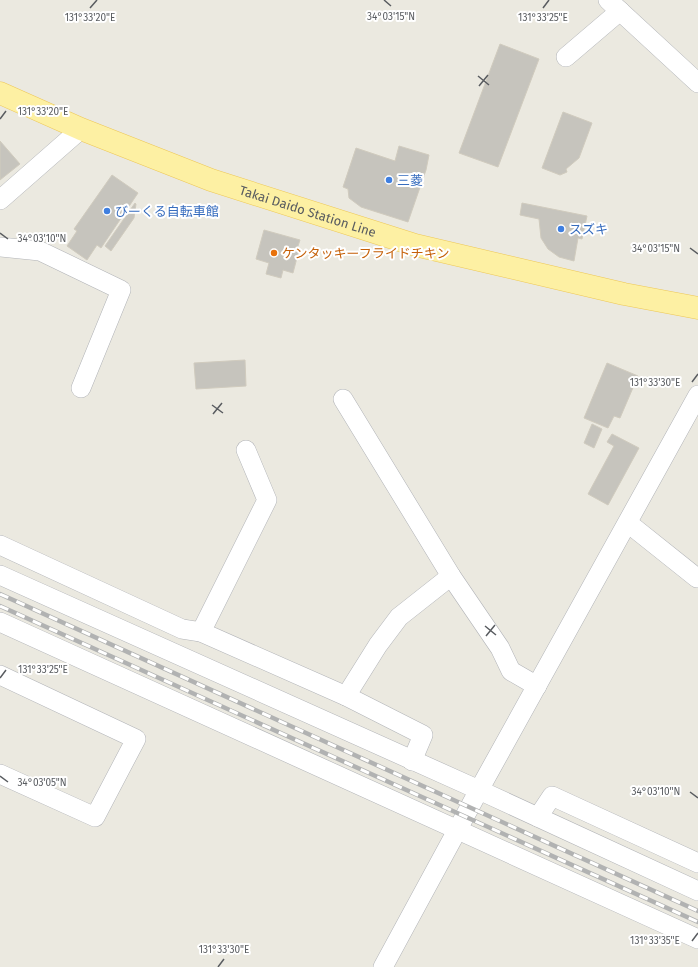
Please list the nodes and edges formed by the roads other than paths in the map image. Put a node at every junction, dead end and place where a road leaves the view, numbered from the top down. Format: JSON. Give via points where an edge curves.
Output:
{"nodes":[{"id":1,"x":614,"y":5,"type":"edge"},
{"id":2,"x":566,"y":57,"type":"dead end"},
{"id":3,"x":698,"y":84,"type":"edge"},
{"id":4,"x":0,"y":92,"type":"edge"},
{"id":5,"x":81,"y":129,"type":"junction"},
{"id":6,"x":0,"y":200,"type":"edge"},
{"id":7,"x":0,"y":247,"type":"edge"},
{"id":8,"x":698,"y":308,"type":"edge"},
{"id":9,"x":81,"y":388,"type":"dead end"},
{"id":10,"x":698,"y":395,"type":"edge"},
{"id":11,"x":343,"y":399,"type":"dead end"},
{"id":12,"x":246,"y":450,"type":"dead end"},
{"id":13,"x":628,"y":523,"type":"junction"},
{"id":14,"x":0,"y":545,"type":"edge"},
{"id":15,"x":0,"y":575,"type":"edge"},
{"id":16,"x":451,"y":576,"type":"junction"},
{"id":17,"x":697,"y":578,"type":"dead end"},
{"id":18,"x":2,"y":628,"type":"edge"},
{"id":19,"x":201,"y":632,"type":"junction"},
{"id":20,"x":0,"y":675,"type":"edge"},
{"id":21,"x":537,"y":686,"type":"junction"},
{"id":22,"x":346,"y":696,"type":"junction"},
{"id":23,"x":412,"y":762,"type":"junction"},
{"id":24,"x":0,"y":774,"type":"edge"},
{"id":25,"x":479,"y":790,"type":"junction"},
{"id":26,"x":538,"y":817,"type":"junction"},
{"id":27,"x":457,"y":830,"type":"junction"},
{"id":28,"x":698,"y":863,"type":"edge"},
{"id":29,"x":698,"y":892,"type":"edge"},
{"id":30,"x":698,"y":939,"type":"edge"},
{"id":31,"x":383,"y":967,"type":"edge"}],
"edges":[{"from":1,"to":2,"type":"street"},
{"from":1,"to":3,"type":"street"},
{"from":4,"to":5,"type":"main road","name":"Takai Daido Station Line"},
{"from":5,"to":6,"type":"street"},
{"from":5,"to":8,"type":"main road","name":"Takai Daido Station Line","via":[[211,180],[415,245],[624,294]]},
{"from":7,"to":9,"type":"street","via":[[40,252],[121,290]]},
{"from":10,"to":13,"type":"street"},
{"from":11,"to":16,"type":"street"},
{"from":12,"to":19,"type":"street","via":[[267,500]]},
{"from":13,"to":17,"type":"street"},
{"from":13,"to":21,"type":"street"},
{"from":14,"to":19,"type":"street","via":[[182,629]]},
{"from":15,"to":23,"type":"street"},
{"from":16,"to":21,"type":"street","via":[[500,648],[511,671]]},
{"from":16,"to":22,"type":"street","via":[[399,618]]},
{"from":18,"to":27,"type":"street"},
{"from":19,"to":22,"type":"street"},
{"from":20,"to":24,"type":"street","via":[[136,739],[95,817]]},
{"from":21,"to":25,"type":"street"},
{"from":22,"to":23,"type":"street","via":[[423,735]]},
{"from":23,"to":25,"type":"street"},
{"from":25,"to":26,"type":"street"},
{"from":25,"to":27,"type":"street"},
{"from":26,"to":28,"type":"street","via":[[552,796]]},
{"from":26,"to":29,"type":"street"},
{"from":27,"to":30,"type":"street"},
{"from":27,"to":31,"type":"street"}]}
